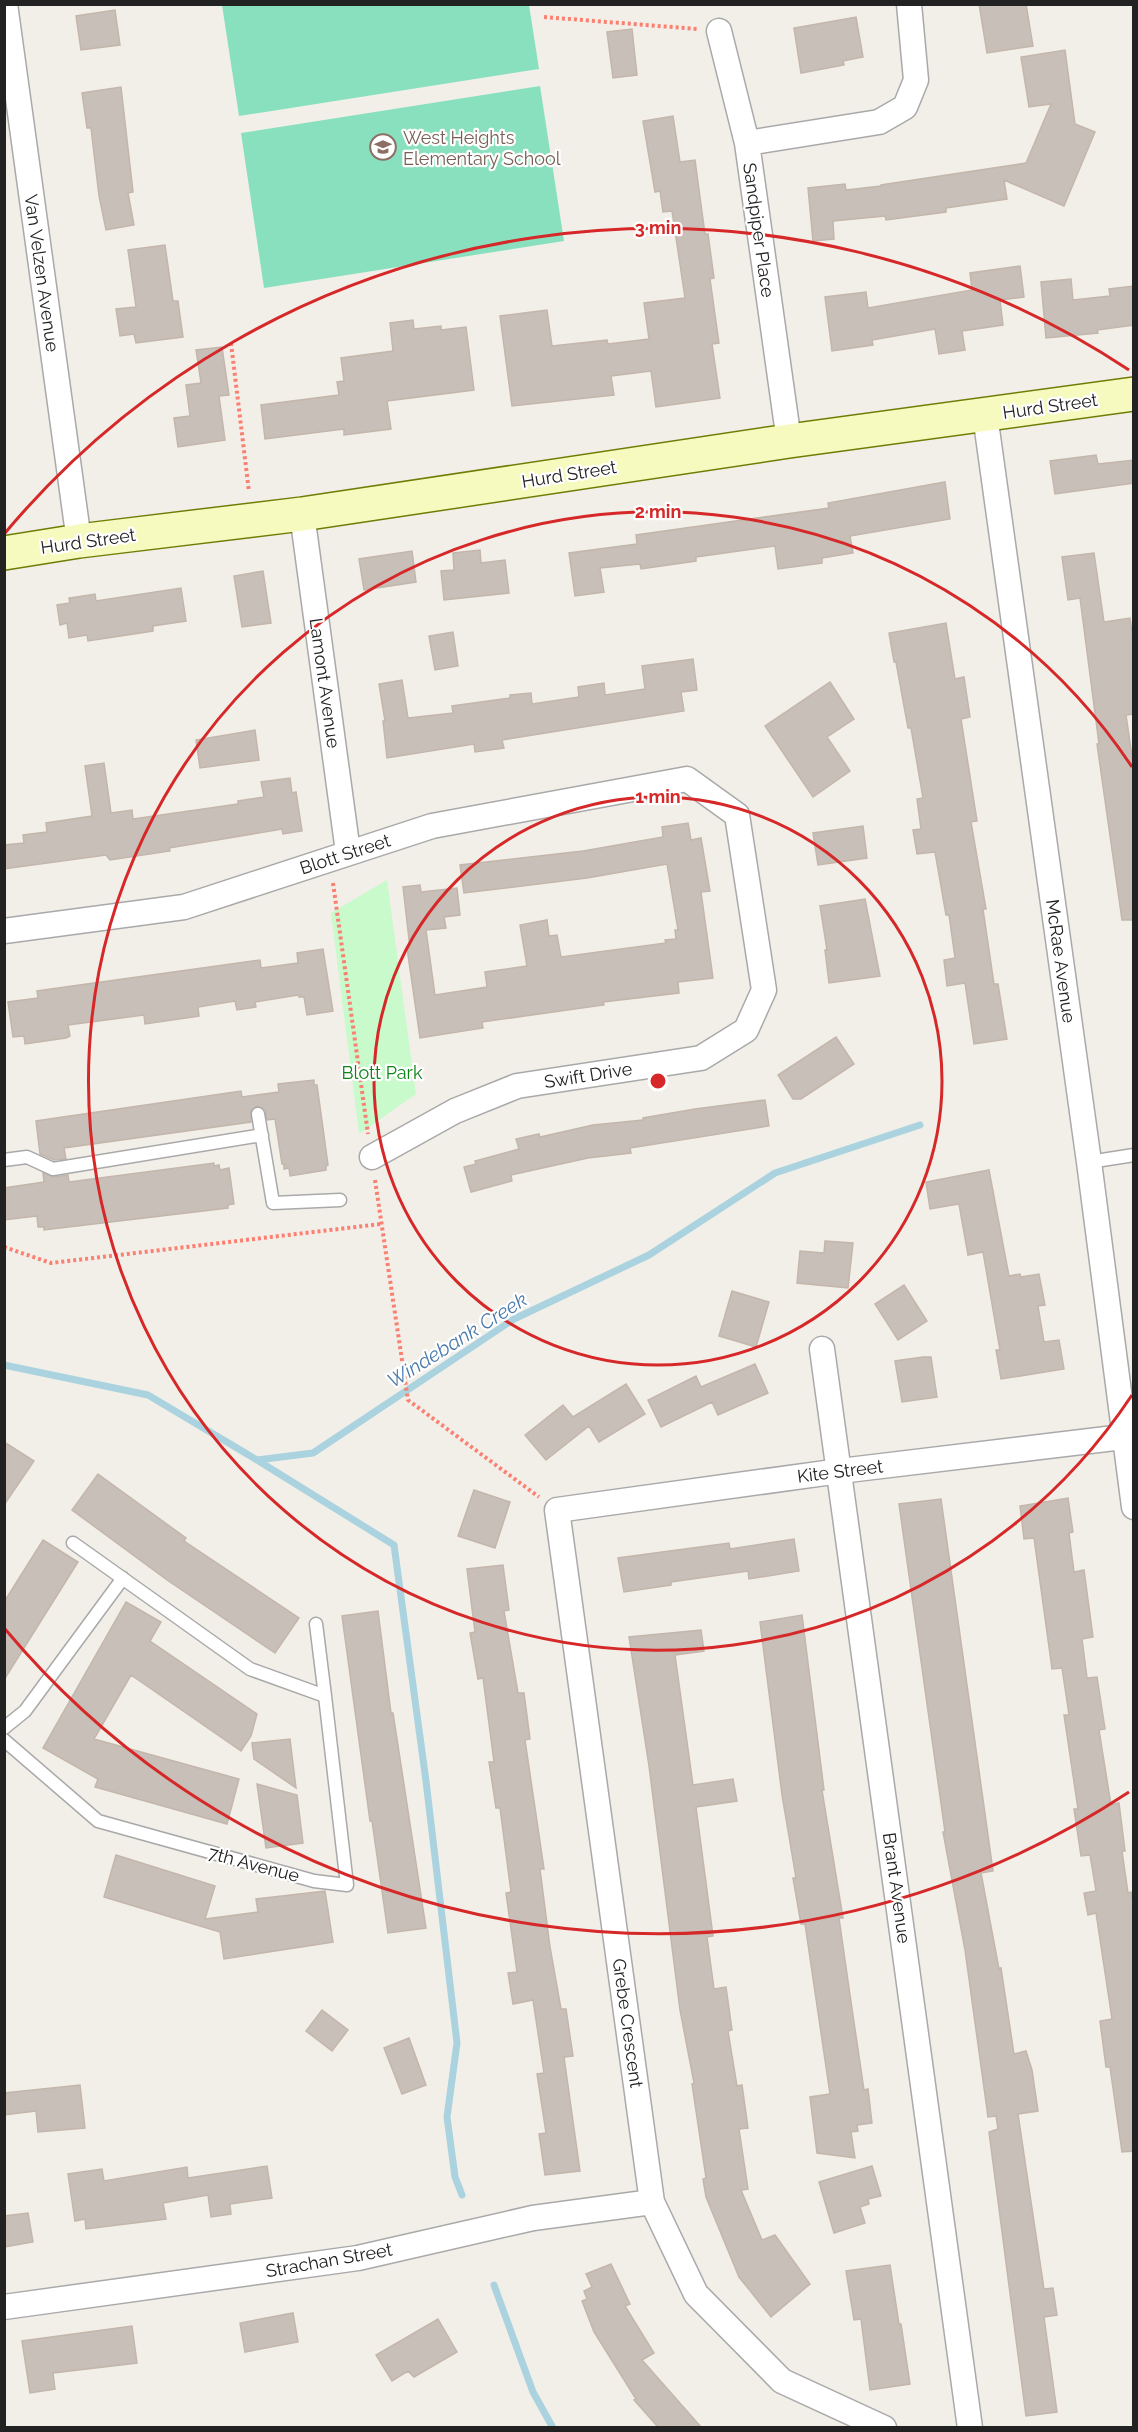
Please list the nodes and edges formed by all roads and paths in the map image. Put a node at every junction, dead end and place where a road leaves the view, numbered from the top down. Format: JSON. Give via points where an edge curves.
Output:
{"nodes":[{"id":1,"x":4,"y":4,"type":"edge"},
{"id":2,"x":909,"y":4,"type":"edge"},
{"id":3,"x":544,"y":17,"type":"dead end"},
{"id":4,"x":719,"y":31,"type":"joint"},
{"id":5,"x":747,"y":143,"type":"junction"},
{"id":6,"x":231,"y":343,"type":"dead end"},
{"id":7,"x":1134,"y":394,"type":"edge"},
{"id":8,"x":985,"y":415,"type":"junction"},
{"id":9,"x":789,"y":441,"type":"junction"},
{"id":10,"x":302,"y":514,"type":"junction"},
{"id":11,"x":253,"y":520,"type":"junction"},
{"id":12,"x":79,"y":541,"type":"junction"},
{"id":13,"x":4,"y":553,"type":"edge"},
{"id":14,"x":687,"y":779,"type":"joint"},
{"id":15,"x":339,"y":855,"type":"junction"},
{"id":16,"x":4,"y":931,"type":"edge"},
{"id":17,"x":258,"y":1114,"type":"dead end"},
{"id":18,"x":262,"y":1135,"type":"junction"},
{"id":19,"x":1134,"y":1155,"type":"edge"},
{"id":20,"x":372,"y":1157,"type":"junction"},
{"id":21,"x":4,"y":1160,"type":"edge"},
{"id":22,"x":1089,"y":1162,"type":"junction"},
{"id":23,"x":340,"y":1200,"type":"dead end"},
{"id":24,"x":381,"y":1224,"type":"junction"},
{"id":25,"x":4,"y":1247,"type":"edge"},
{"id":26,"x":822,"y":1349,"type":"dead end"},
{"id":27,"x":1127,"y":1406,"type":"edge"},
{"id":28,"x":1123,"y":1437,"type":"junction"},
{"id":29,"x":840,"y":1471,"type":"junction"},
{"id":30,"x":1134,"y":1507,"type":"edge"},
{"id":31,"x":557,"y":1510,"type":"junction"},
{"id":32,"x":73,"y":1543,"type":"dead end"},
{"id":33,"x":123,"y":1578,"type":"junction"},
{"id":34,"x":316,"y":1624,"type":"dead end"},
{"id":35,"x":325,"y":1696,"type":"junction"},
{"id":36,"x":4,"y":1728,"type":"edge"},
{"id":37,"x":4,"y":1740,"type":"edge"},
{"id":38,"x":652,"y":2202,"type":"junction"},
{"id":39,"x":4,"y":2307,"type":"edge"},
{"id":40,"x":884,"y":2427,"type":"edge"},
{"id":41,"x":970,"y":2427,"type":"edge"}],
"edges":[{"from":1,"to":12,"type":"street","name":"Van Velzen Avenue"},
{"from":2,"to":5,"type":"street","name":"Sandpiper Place","via":[[916,80],[905,107],[879,122]]},
{"from":3,"to":4,"type":"path"},
{"from":4,"to":5,"type":"street"},
{"from":5,"to":9,"type":"street","name":"Sandpiper Place"},
{"from":6,"to":11,"type":"path"},
{"from":7,"to":8,"type":"street","name":"Hurd Street"},
{"from":8,"to":9,"type":"street","name":"Hurd Street"},
{"from":8,"to":22,"type":"street","name":"McRae Avenue"},
{"from":9,"to":10,"type":"street","name":"Hurd Street"},
{"from":10,"to":11,"type":"street","name":"Hurd Street"},
{"from":10,"to":15,"type":"street","name":"Lamont Avenue"},
{"from":11,"to":12,"type":"street","name":"Hurd Street"},
{"from":12,"to":13,"type":"street","name":"Hurd Street"},
{"from":14,"to":15,"type":"street","name":"Blott Street","via":[[432,826]]},
{"from":14,"to":20,"type":"street","name":"Swift Drive","via":[[737,815],[764,990],[746,1030],[701,1058],[518,1086],[455,1111]]},
{"from":15,"to":16,"type":"street","name":"Blott Street","via":[[184,907]]},
{"from":15,"to":20,"type":"path"},
{"from":17,"to":18,"type":"lane"},
{"from":18,"to":21,"type":"lane","via":[[53,1169],[27,1157]]},
{"from":18,"to":23,"type":"lane","via":[[273,1203]]},
{"from":19,"to":22,"type":"lane"},
{"from":20,"to":24,"type":"path"},
{"from":22,"to":27,"type":"street","name":"McRae Avenue"},
{"from":24,"to":25,"type":"path","via":[[51,1263]]},
{"from":24,"to":31,"type":"path","via":[[408,1400]]},
{"from":26,"to":29,"type":"street","name":"Brant Avenue"},
{"from":27,"to":28,"type":"street","name":"McRae Avenue"},
{"from":28,"to":29,"type":"street","name":"Kite Street"},
{"from":28,"to":30,"type":"street","name":"McRae Avenue"},
{"from":29,"to":31,"type":"street","name":"Kite Street"},
{"from":29,"to":41,"type":"street","name":"Brant Avenue"},
{"from":31,"to":38,"type":"street","name":"Grebe Crescent"},
{"from":32,"to":33,"type":"lane"},
{"from":33,"to":35,"type":"lane","via":[[250,1669]]},
{"from":33,"to":36,"type":"lane","via":[[25,1711]]},
{"from":34,"to":35,"type":"lane","name":"7th Avenue"},
{"from":35,"to":37,"type":"lane","name":"7th Avenue","via":[[347,1885],[314,1881],[98,1821]]},
{"from":38,"to":39,"type":"street","name":"Strachan Street","via":[[533,2218],[358,2258]]},
{"from":38,"to":40,"type":"street","name":"Grebe Crescent","via":[[696,2294],[782,2380]]}]}
